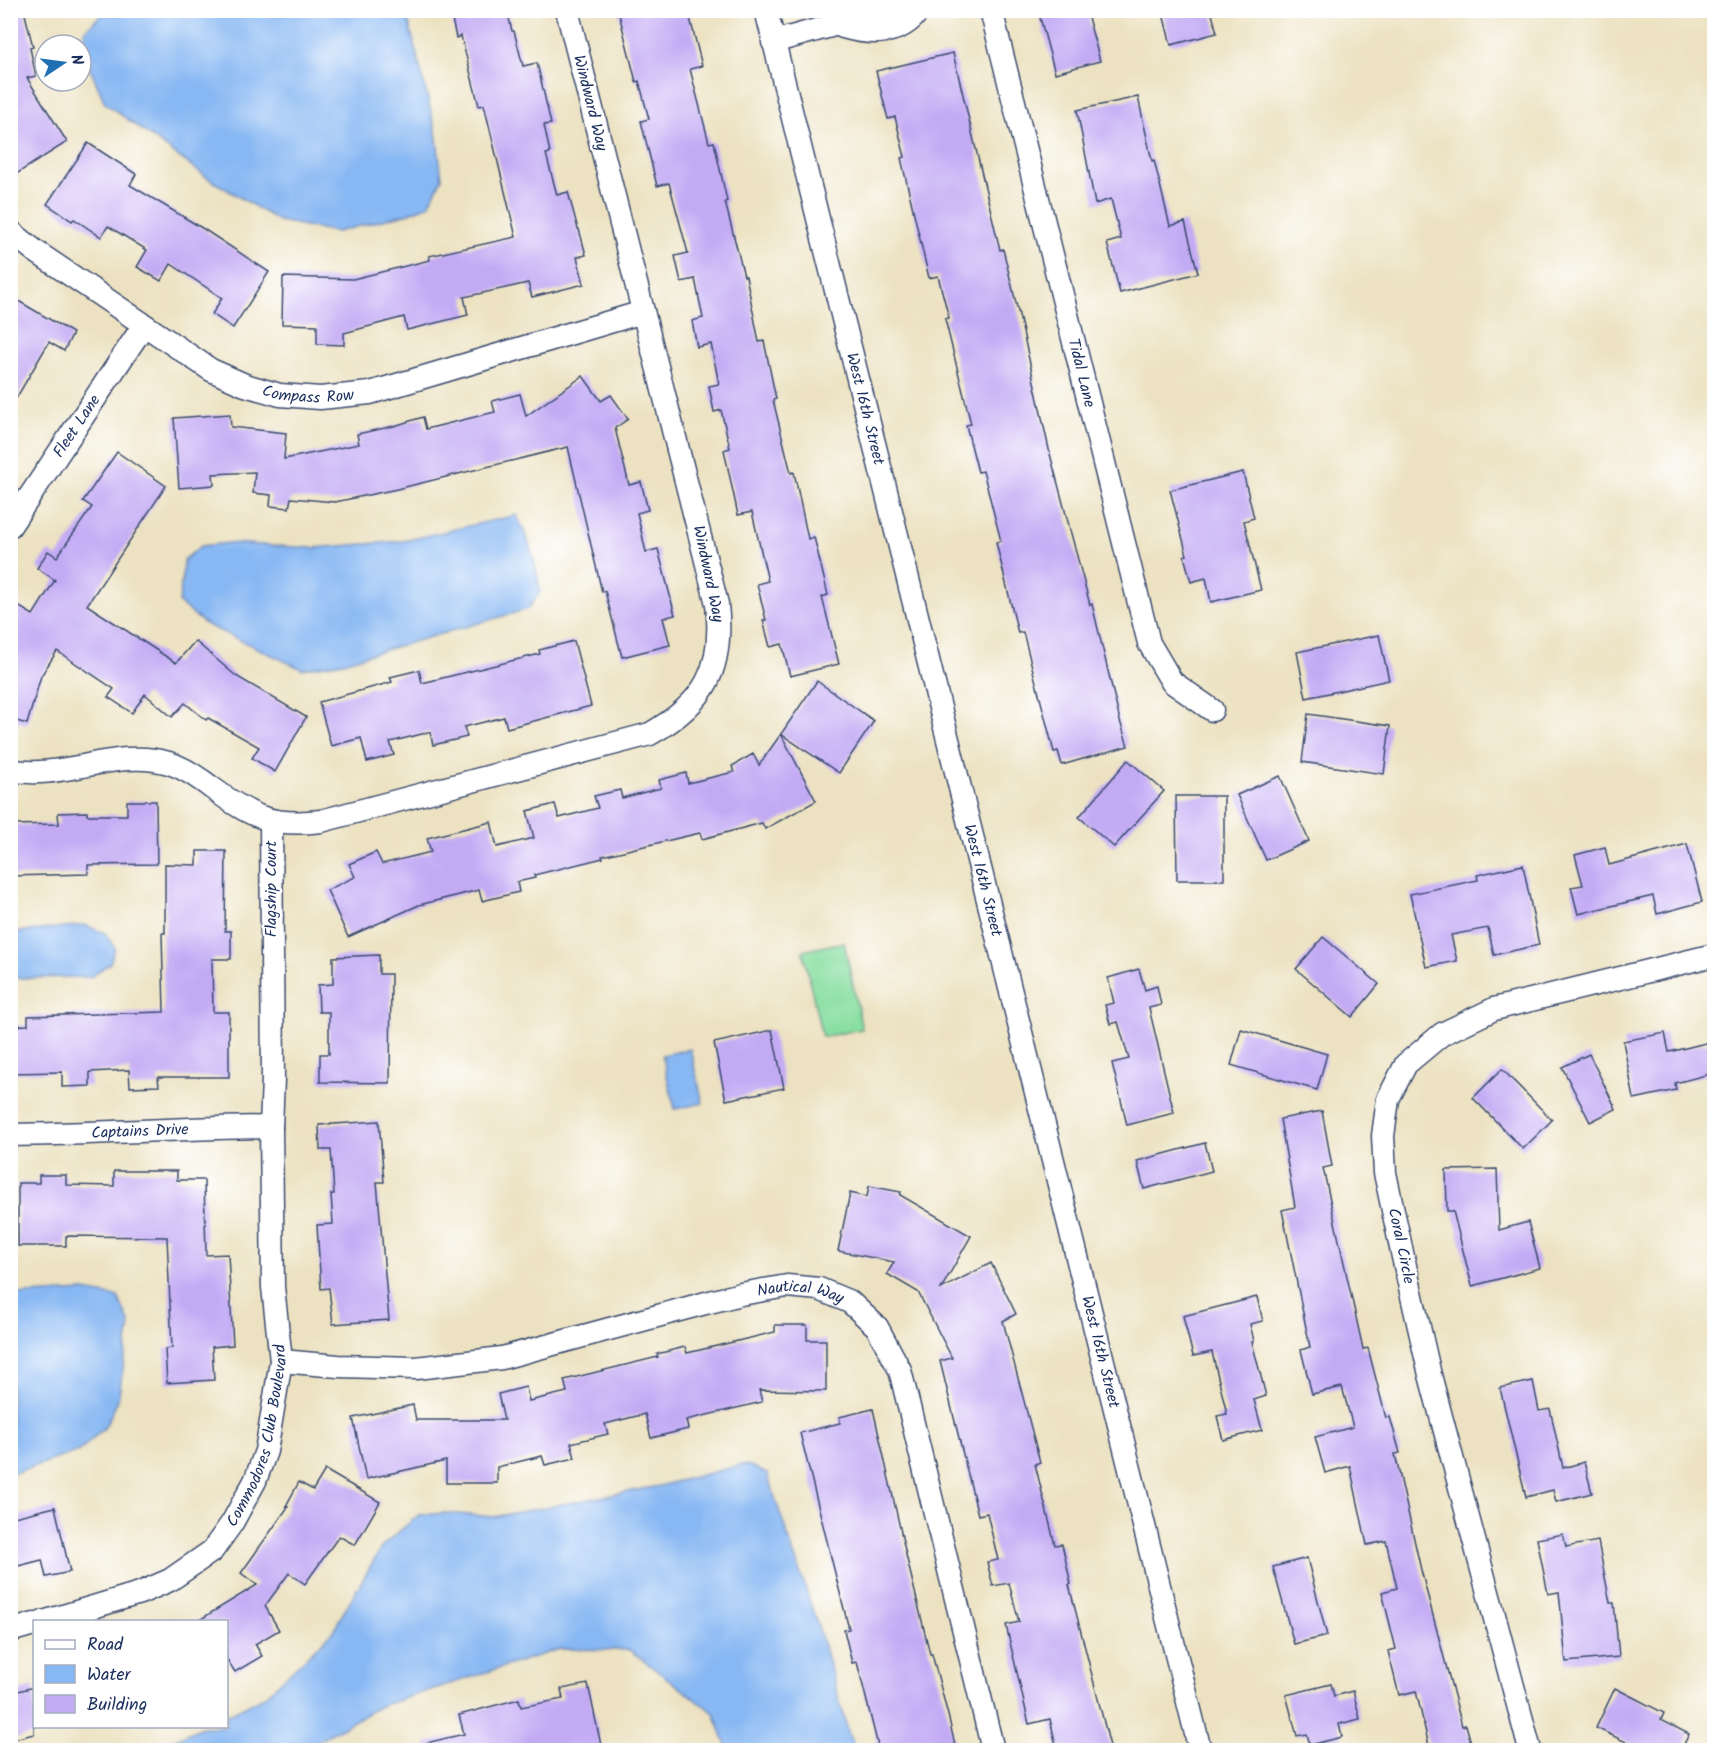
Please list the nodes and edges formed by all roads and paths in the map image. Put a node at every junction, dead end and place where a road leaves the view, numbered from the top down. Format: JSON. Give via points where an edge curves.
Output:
{"nodes":[{"id":1,"x":567,"y":10,"type":"edge"},
{"id":2,"x":765,"y":10,"type":"edge"},
{"id":3,"x":889,"y":10,"type":"edge"},
{"id":4,"x":919,"y":10,"type":"edge"},
{"id":5,"x":991,"y":10,"type":"edge"},
{"id":6,"x":836,"y":25,"type":"junction"},
{"id":7,"x":773,"y":42,"type":"junction"},
{"id":8,"x":10,"y":231,"type":"edge"},
{"id":9,"x":644,"y":312,"type":"junction"},
{"id":10,"x":144,"y":326,"type":"junction"},
{"id":11,"x":10,"y":526,"type":"edge"},
{"id":12,"x":1212,"y":710,"type":"dead end"},
{"id":13,"x":10,"y":770,"type":"edge"},
{"id":14,"x":271,"y":821,"type":"junction"},
{"id":15,"x":1714,"y":955,"type":"edge"},
{"id":16,"x":271,"y":1127,"type":"junction"},
{"id":17,"x":10,"y":1135,"type":"edge"},
{"id":18,"x":282,"y":1361,"type":"junction"},
{"id":19,"x":50,"y":1620,"type":"edge"},
{"id":20,"x":33,"y":1624,"type":"edge"},
{"id":21,"x":10,"y":1631,"type":"edge"},
{"id":22,"x":993,"y":1750,"type":"edge"},
{"id":23,"x":1200,"y":1750,"type":"edge"},
{"id":24,"x":1530,"y":1750,"type":"edge"}],
"edges":[{"from":1,"to":9,"type":"street","name":"Windward Way"},
{"from":2,"to":7,"type":"street","name":"West 16th Street"},
{"from":3,"to":6,"type":"street"},
{"from":4,"to":6,"type":"street","via":[[901,28],[888,32]]},
{"from":5,"to":12,"type":"street","name":"Tidal Lane","via":[[1149,643],[1172,682]]},
{"from":6,"to":7,"type":"street"},
{"from":7,"to":23,"type":"street","name":"West 16th Street"},
{"from":8,"to":10,"type":"street","name":"Compass Row"},
{"from":9,"to":10,"type":"street","name":"Compass Row","via":[[370,393],[320,398],[245,385],[211,370]]},
{"from":9,"to":14,"type":"street","name":"Windward Way","via":[[717,604],[717,657],[694,701],[676,719],[650,734],[321,821]]},
{"from":10,"to":11,"type":"street","name":"Fleet Lane"},
{"from":13,"to":14,"type":"street","name":"Flagship Court","via":[[38,772],[141,758],[192,773],[244,811]]},
{"from":14,"to":16,"type":"street","name":"Flagship Court"},
{"from":15,"to":24,"type":"street","name":"Coral Circle","via":[[1494,1009],[1442,1034],[1406,1064],[1388,1099],[1383,1136],[1385,1173],[1402,1257]]},
{"from":16,"to":17,"type":"street","name":"Captains Drive"},
{"from":16,"to":18,"type":"street","name":"Commodores Club Boulevard","via":[[273,1287]]},
{"from":18,"to":19,"type":"street","name":"Commodores Club Boulevard","via":[[272,1425],[259,1471],[232,1523],[212,1551],[170,1580],[140,1593]]},
{"from":18,"to":22,"type":"street","name":"Nautical Way","via":[[416,1368],[502,1358],[633,1321],[787,1286],[819,1289],[850,1302],[877,1327],[900,1370]]},
{"from":20,"to":21,"type":"street"}]}
